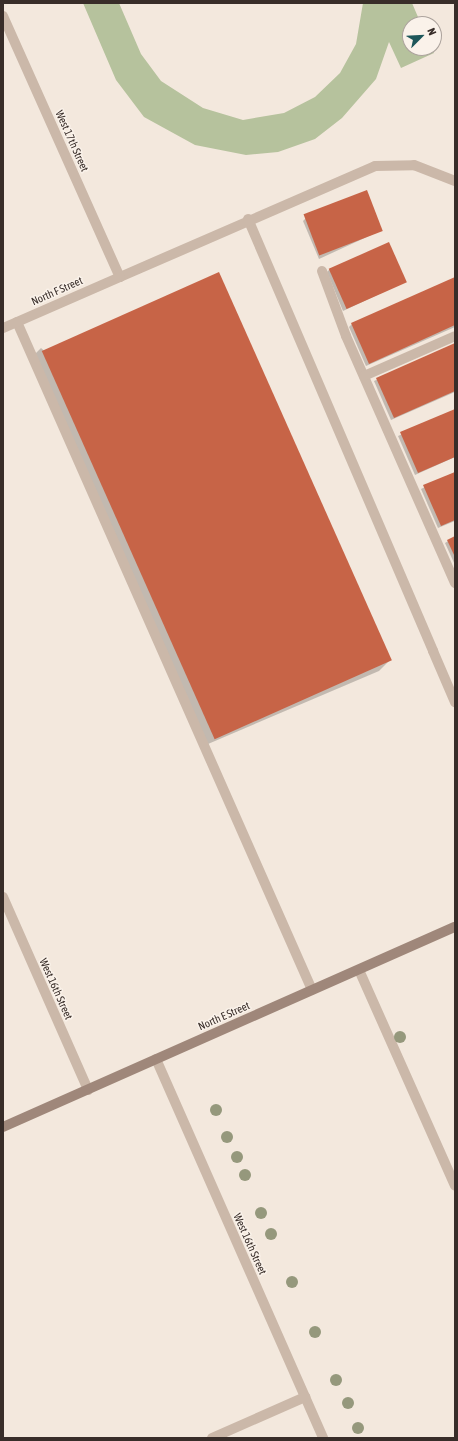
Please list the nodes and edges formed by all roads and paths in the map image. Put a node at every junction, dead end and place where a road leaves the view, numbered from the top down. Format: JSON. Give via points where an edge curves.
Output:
{"nodes":[{"id":1,"x":3,"y":16,"type":"edge"},
{"id":2,"x":455,"y":180,"type":"edge"},
{"id":3,"x":248,"y":219,"type":"junction"},
{"id":4,"x":322,"y":271,"type":"dead end"},
{"id":5,"x":120,"y":277,"type":"junction"},
{"id":6,"x":17,"y":322,"type":"junction"},
{"id":7,"x":3,"y":328,"type":"edge"},
{"id":8,"x":455,"y":336,"type":"edge"},
{"id":9,"x":364,"y":376,"type":"junction"},
{"id":10,"x":455,"y":583,"type":"edge"},
{"id":11,"x":454,"y":699,"type":"edge"},
{"id":12,"x":3,"y":897,"type":"edge"},
{"id":13,"x":455,"y":927,"type":"edge"},
{"id":14,"x":359,"y":970,"type":"junction"},
{"id":15,"x":312,"y":990,"type":"junction"},
{"id":16,"x":156,"y":1059,"type":"junction"},
{"id":17,"x":88,"y":1090,"type":"junction"},
{"id":18,"x":3,"y":1127,"type":"edge"},
{"id":19,"x":455,"y":1186,"type":"edge"},
{"id":20,"x":305,"y":1397,"type":"junction"},
{"id":21,"x":212,"y":1438,"type":"edge"},
{"id":22,"x":323,"y":1438,"type":"edge"}],
"edges":[{"from":1,"to":5,"type":"street","name":"West 17th Street"},
{"from":2,"to":3,"type":"street","name":"North F Street","via":[[414,165],[375,166]]},
{"from":3,"to":5,"type":"street","name":"North F Street"},
{"from":3,"to":11,"type":"street"},
{"from":4,"to":9,"type":"street"},
{"from":5,"to":6,"type":"street","name":"North F Street"},
{"from":6,"to":7,"type":"street","name":"North F Street"},
{"from":6,"to":15,"type":"street"},
{"from":8,"to":9,"type":"street"},
{"from":9,"to":10,"type":"street"},
{"from":12,"to":17,"type":"street","name":"West 16th Street"},
{"from":13,"to":14,"type":"main road","name":"North E Street"},
{"from":14,"to":15,"type":"main road","name":"North E Street"},
{"from":14,"to":19,"type":"street"},
{"from":15,"to":16,"type":"main road","name":"North E Street"},
{"from":16,"to":17,"type":"main road","name":"North E Street"},
{"from":16,"to":20,"type":"street","name":"West 16th Street"},
{"from":17,"to":18,"type":"main road","name":"North E Street"},
{"from":20,"to":21,"type":"street"},
{"from":20,"to":22,"type":"street","name":"West 16th Street"}]}
